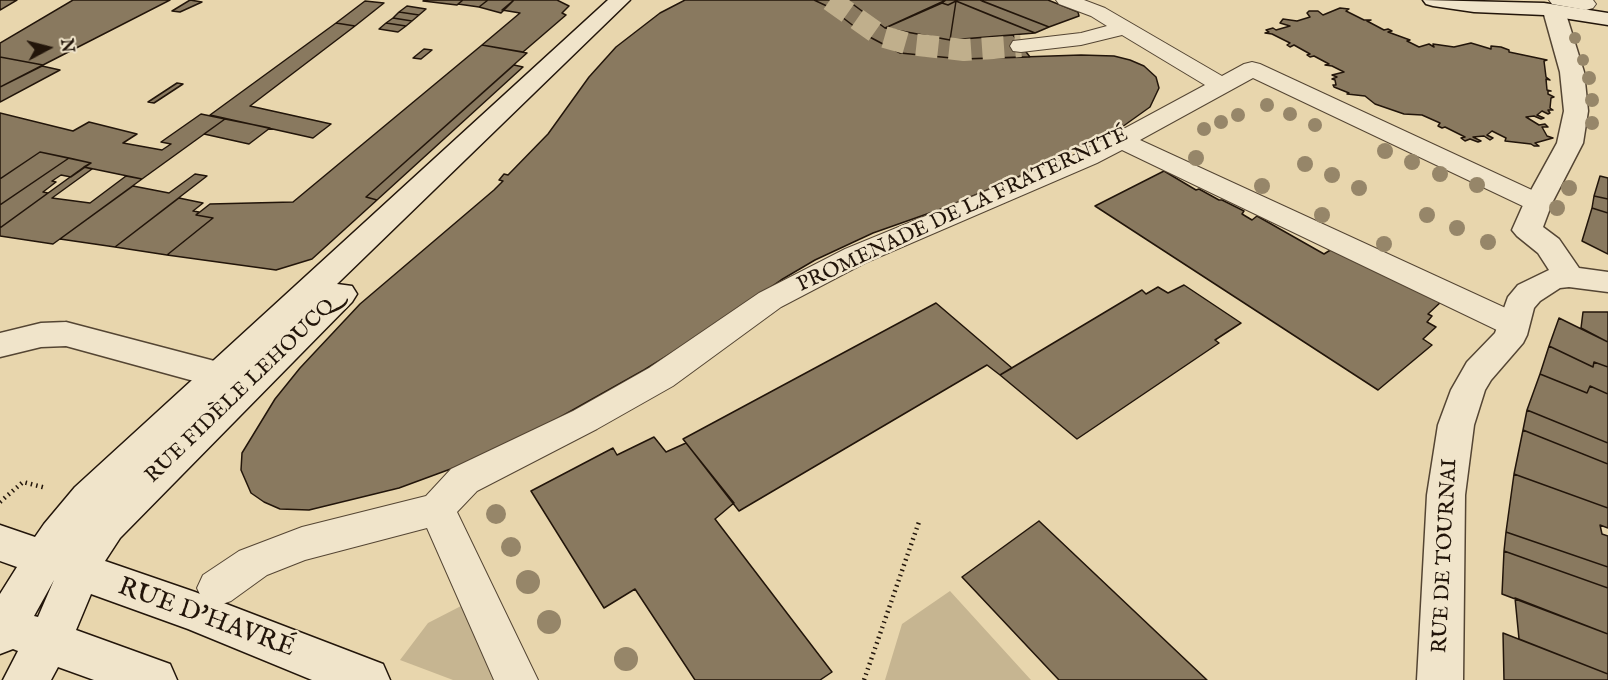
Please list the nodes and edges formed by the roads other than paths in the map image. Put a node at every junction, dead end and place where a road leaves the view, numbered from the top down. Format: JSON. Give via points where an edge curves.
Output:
{"nodes":[{"id":1,"x":620,"y":0,"type":"edge"},
{"id":2,"x":1066,"y":0,"type":"edge"},
{"id":3,"x":1433,"y":0,"type":"edge"},
{"id":4,"x":1556,"y":5,"type":"edge"},
{"id":5,"x":1592,"y":9,"type":"edge"},
{"id":6,"x":1124,"y":28,"type":"junction"},
{"id":7,"x":1021,"y":46,"type":"tunnel mouth"},
{"id":8,"x":1208,"y":92,"type":"junction"},
{"id":9,"x":1121,"y":140,"type":"junction"},
{"id":10,"x":1538,"y":203,"type":"junction"},
{"id":11,"x":1569,"y":276,"type":"junction"},
{"id":12,"x":1608,"y":282,"type":"edge"},
{"id":13,"x":1512,"y":324,"type":"junction"},
{"id":14,"x":0,"y":345,"type":"edge"},
{"id":15,"x":235,"y":379,"type":"junction"},
{"id":16,"x":437,"y":509,"type":"junction"},
{"id":17,"x":0,"y":543,"type":"edge"},
{"id":18,"x":61,"y":566,"type":"junction"},
{"id":19,"x":217,"y":588,"type":"dead end"},
{"id":20,"x":1,"y":628,"type":"edge"},
{"id":21,"x":49,"y":642,"type":"junction"},
{"id":22,"x":26,"y":680,"type":"edge"},
{"id":23,"x":154,"y":680,"type":"edge"},
{"id":24,"x":367,"y":680,"type":"edge"},
{"id":25,"x":516,"y":680,"type":"edge"},
{"id":26,"x":1440,"y":680,"type":"edge"}],
"edges":[{"from":1,"to":15,"type":"main road","name":"RUE FIDÈLE LEHOUCQ","via":[[454,157],[401,235]]},
{"from":2,"to":6,"type":"street","via":[[1098,12]]},
{"from":3,"to":4,"type":"main road","via":[[1474,6]]},
{"from":4,"to":5,"type":"main road"},
{"from":4,"to":10,"type":"main road","via":[[1572,72],[1576,111],[1570,143]]},
{"from":6,"to":7,"type":"street","via":[[1063,42]]},
{"from":6,"to":8,"type":"street"},
{"from":8,"to":9,"type":"street","name":"PROMENADE DE LA FRATERNITÉ"},
{"from":8,"to":10,"type":"street","name":"PROMENADE DE LA FRATERNITÉ","via":[[1252,69]]},
{"from":9,"to":13,"type":"street"},
{"from":9,"to":16,"type":"street","name":"PROMENADE DE LA FRATERNITÉ","via":[[1088,158],[855,256],[770,300],[661,377],[464,480]]},
{"from":10,"to":11,"type":"main road","via":[[1527,230],[1549,246]]},
{"from":11,"to":12,"type":"main road"},
{"from":11,"to":13,"type":"main road","name":"RUE DE TOURNAI","via":[[1553,279],[1529,293]]},
{"from":13,"to":26,"type":"main road","name":"RUE DE TOURNAI","via":[[1505,344],[1479,371],[1468,390],[1456,425],[1446,495]]},
{"from":14,"to":15,"type":"main road","via":[[41,335],[66,334]]},
{"from":15,"to":18,"type":"main road","name":"RUE FIDÈLE LEHOUCQ","via":[[106,526]]},
{"from":16,"to":19,"type":"street","via":[[302,544],[253,562]]},
{"from":16,"to":25,"type":"street"},
{"from":17,"to":18,"type":"main road","name":"RUE D'HAVRÉ"},
{"from":18,"to":20,"type":"main road"},
{"from":18,"to":21,"type":"main road","name":"RUE FIDÈLE LEHOUCQ"},
{"from":18,"to":24,"type":"main road","name":"RUE D'HAVRÉ","via":[[195,612]]},
{"from":20,"to":21,"type":"main road"},
{"from":21,"to":22,"type":"main road","name":"RUE FIDÈLE LEHOUCQ"},
{"from":21,"to":23,"type":"main road"}]}
